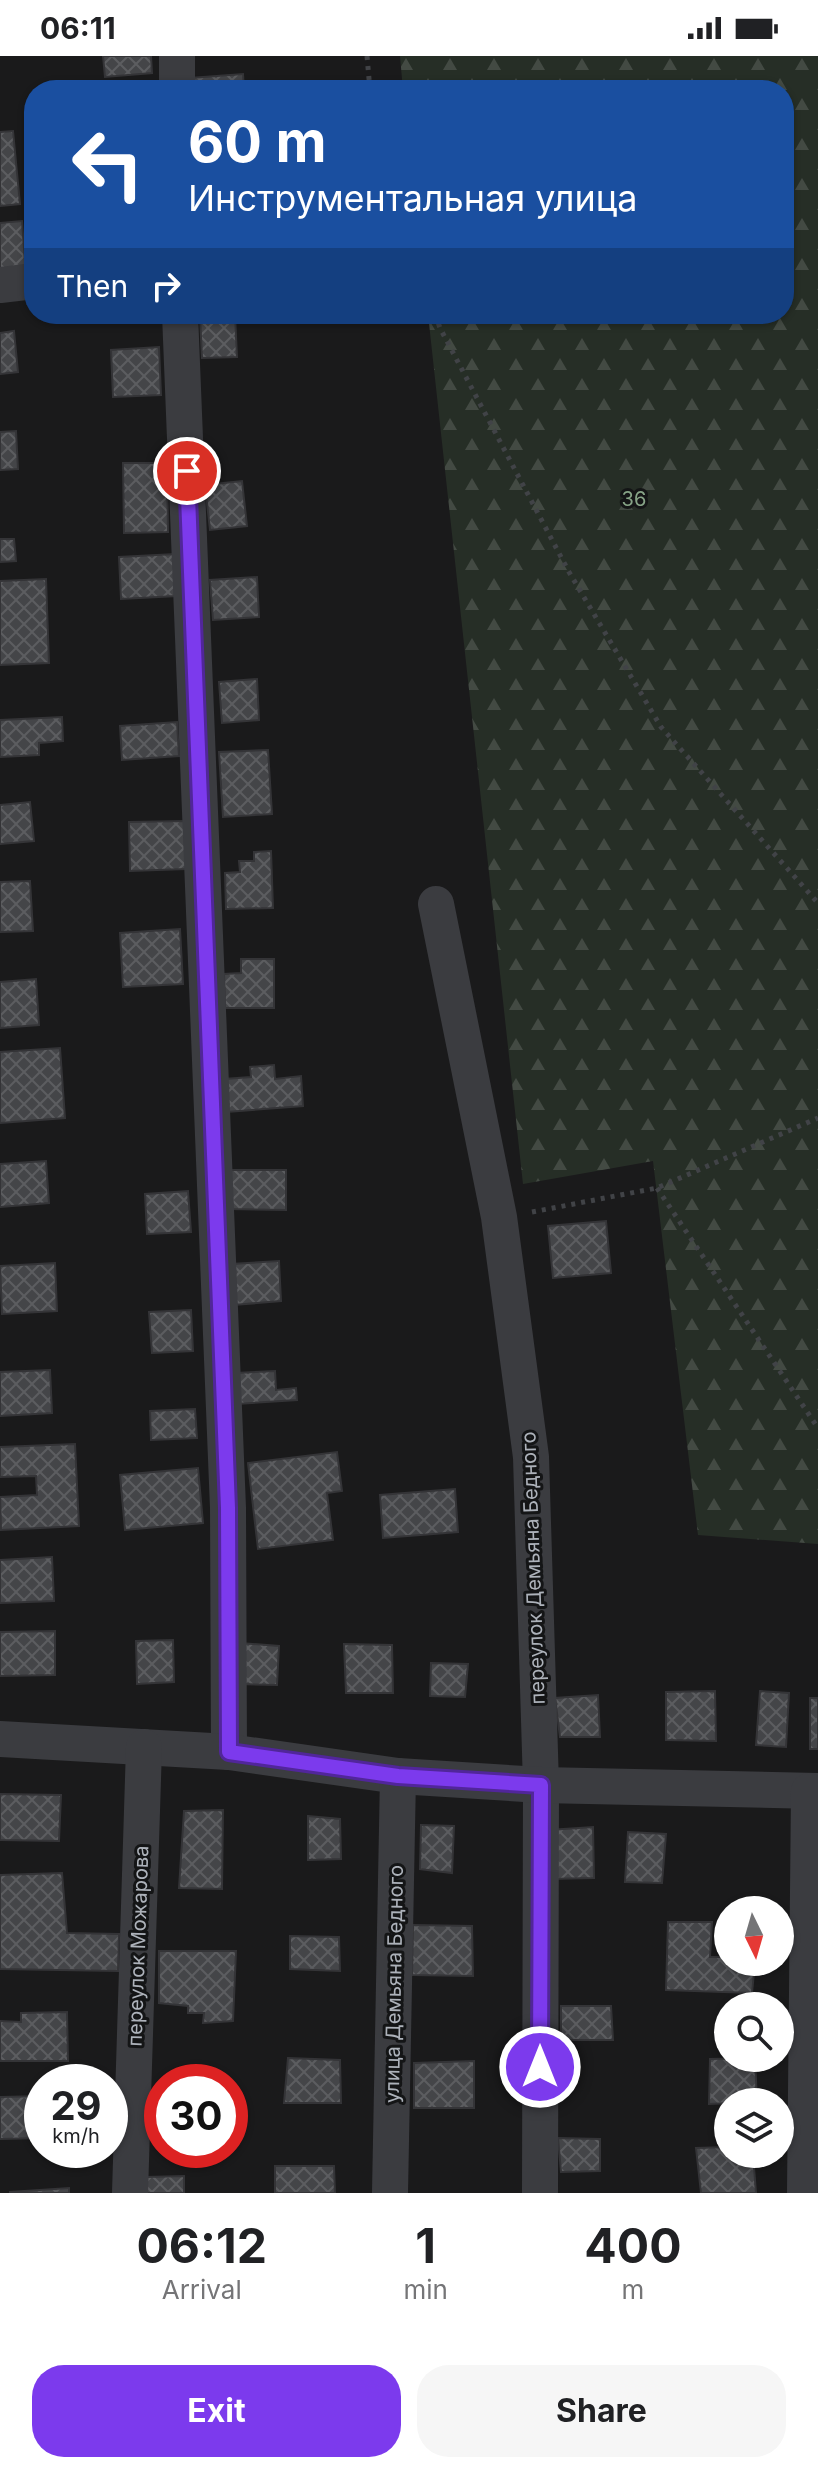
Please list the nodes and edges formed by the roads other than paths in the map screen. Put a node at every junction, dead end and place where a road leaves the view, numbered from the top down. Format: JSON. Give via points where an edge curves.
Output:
{"nodes":[{"id":1,"x":177,"y":56,"type":"edge"},
{"id":2,"x":177,"y":80,"type":"edge"},
{"id":3,"x":24,"y":282,"type":"edge"},
{"id":4,"x":0,"y":285,"type":"edge"},
{"id":5,"x":180,"y":324,"type":"edge"},
{"id":6,"x":436,"y":904,"type":"dead end"},
{"id":7,"x":0,"y":1739,"type":"edge"},
{"id":8,"x":144,"y":1747,"type":"junction"},
{"id":9,"x":229,"y":1752,"type":"junction"},
{"id":10,"x":398,"y":1776,"type":"junction"},
{"id":11,"x":541,"y":1785,"type":"junction"},
{"id":12,"x":814,"y":1791,"type":"edge"},
{"id":13,"x":130,"y":2193,"type":"edge"},
{"id":14,"x":390,"y":2193,"type":"edge"},
{"id":15,"x":540,"y":2193,"type":"edge"},
{"id":16,"x":805,"y":2193,"type":"edge"}],
"edges":[{"from":1,"to":2,"type":"street"},
{"from":3,"to":4,"type":"street"},
{"from":5,"to":9,"type":"street","via":[[228,1508]]},
{"from":6,"to":11,"type":"street","name":"переулок Демьяна Бедного","via":[[499,1217],[531,1457]]},
{"from":7,"to":8,"type":"street"},
{"from":8,"to":9,"type":"street"},
{"from":8,"to":13,"type":"street","name":"переулок Можарова"},
{"from":9,"to":10,"type":"street"},
{"from":10,"to":11,"type":"street"},
{"from":10,"to":14,"type":"street","name":"улица Демьяна Бедного"},
{"from":11,"to":12,"type":"street"},
{"from":11,"to":15,"type":"street","name":"переулок Демьяна Бедного"},
{"from":12,"to":16,"type":"street"}]}
